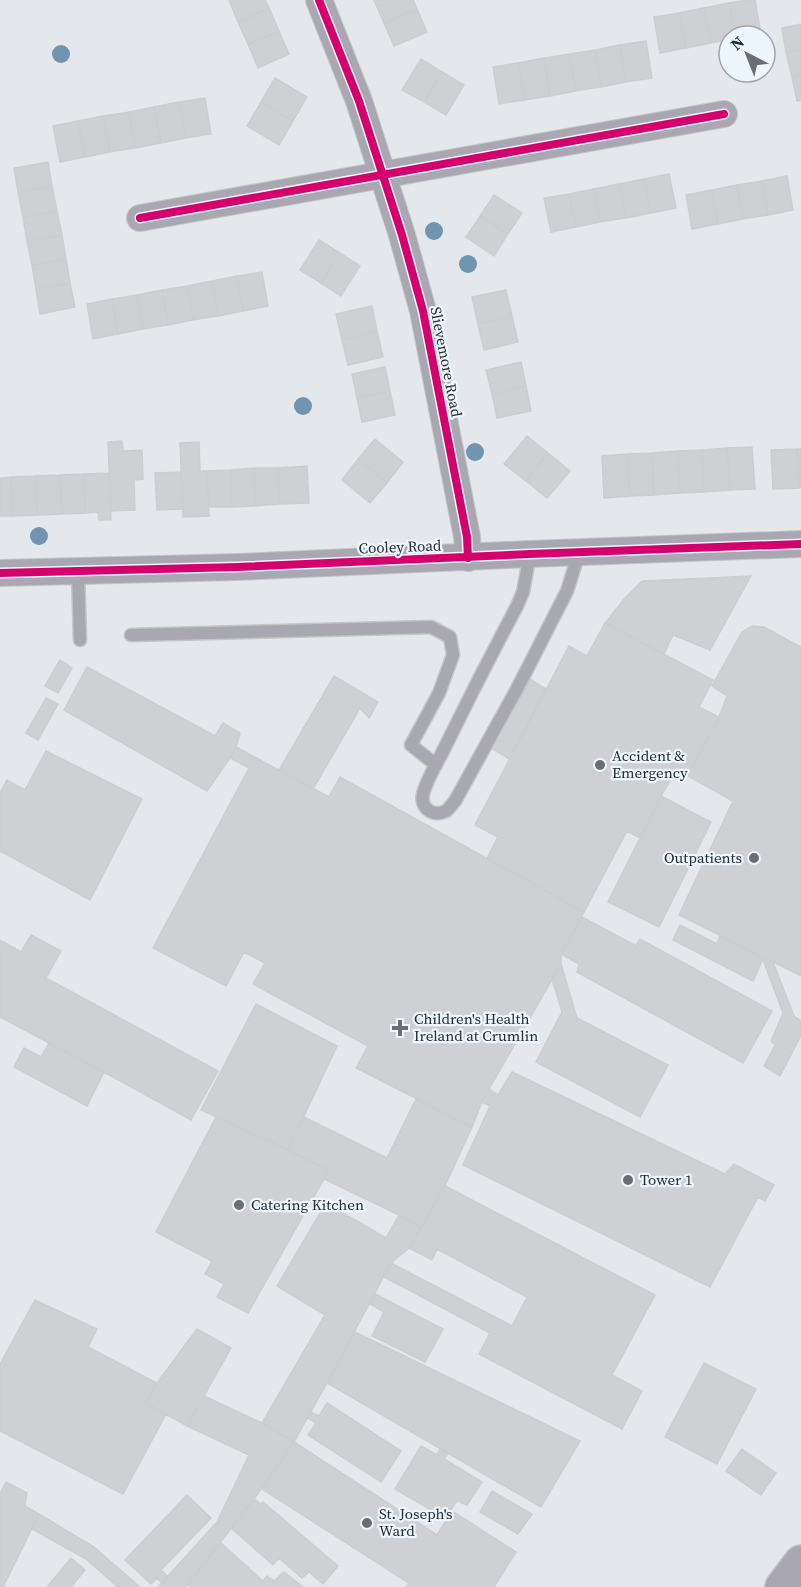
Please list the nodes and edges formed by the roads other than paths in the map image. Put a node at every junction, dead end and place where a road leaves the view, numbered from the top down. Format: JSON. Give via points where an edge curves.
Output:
{"nodes":[{"id":1,"x":319,"y":0,"type":"edge"},
{"id":2,"x":724,"y":114,"type":"dead end"},
{"id":3,"x":384,"y":176,"type":"junction"},
{"id":4,"x":140,"y":218,"type":"dead end"},
{"id":5,"x":801,"y":544,"type":"edge"},
{"id":6,"x":579,"y":553,"type":"junction"},
{"id":7,"x":530,"y":554,"type":"junction"},
{"id":8,"x":468,"y":558,"type":"junction"},
{"id":9,"x":78,"y":572,"type":"junction"},
{"id":10,"x":0,"y":573,"type":"edge"},
{"id":11,"x":131,"y":635,"type":"dead end"},
{"id":12,"x":80,"y":640,"type":"dead end"},
{"id":13,"x":436,"y":765,"type":"junction"},
{"id":14,"x":801,"y":1562,"type":"edge"},
{"id":15,"x":782,"y":1587,"type":"edge"}],
"edges":[{"from":1,"to":3,"type":"street","name":"Slievemore Road"},
{"from":2,"to":3,"type":"street"},
{"from":3,"to":4,"type":"street"},
{"from":3,"to":8,"type":"street","name":"Slievemore Road","via":[[423,311]]},
{"from":5,"to":6,"type":"street","name":"Cooley Road"},
{"from":6,"to":7,"type":"street","name":"Cooley Road"},
{"from":6,"to":13,"type":"lane","via":[[567,591],[518,687],[455,801],[442,813],[429,812],[422,801]]},
{"from":7,"to":8,"type":"street","name":"Cooley Road"},
{"from":7,"to":13,"type":"lane","via":[[517,606]]},
{"from":8,"to":9,"type":"street","name":"Cooley Road"},
{"from":9,"to":10,"type":"street","name":"Cooley Road"},
{"from":9,"to":12,"type":"lane"},
{"from":11,"to":13,"type":"lane","via":[[431,627],[450,637],[453,655],[439,693],[411,745]]},
{"from":14,"to":15,"type":"main road"}]}
